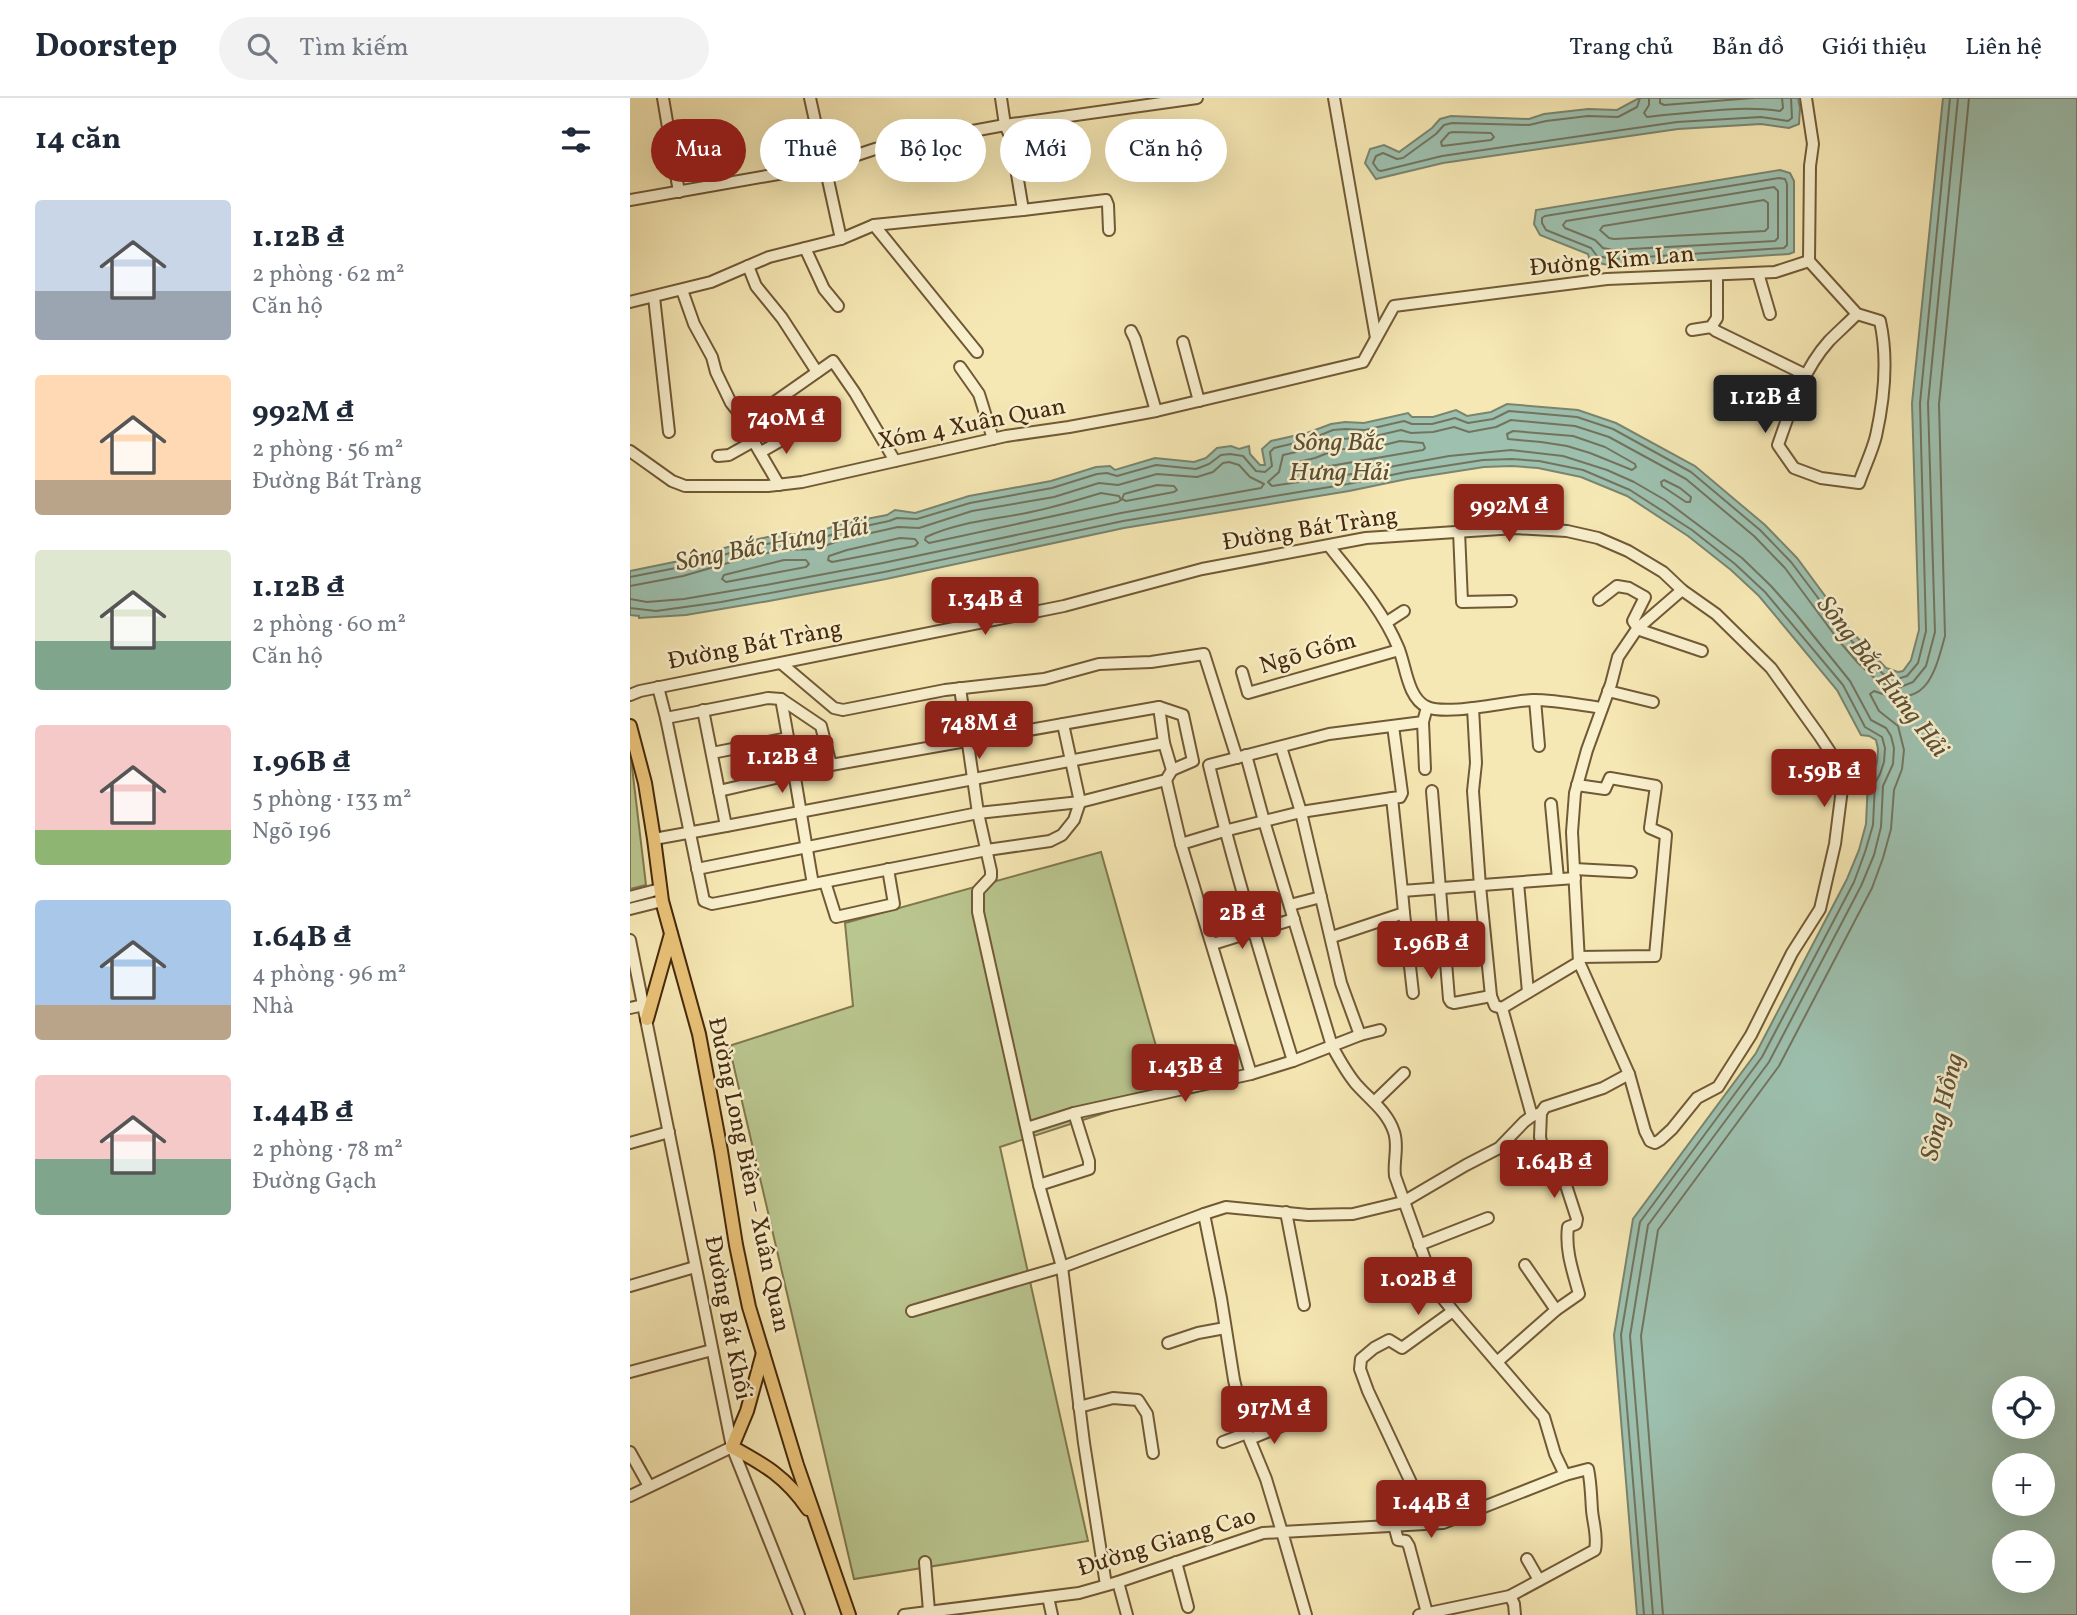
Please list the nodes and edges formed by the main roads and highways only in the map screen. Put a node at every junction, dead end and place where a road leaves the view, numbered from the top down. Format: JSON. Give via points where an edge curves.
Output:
{"nodes":[{"id":1,"x":630,"y":726,"type":"edge"},
{"id":2,"x":671,"y":934,"type":"junction"},
{"id":3,"x":647,"y":1019,"type":"road end"},
{"id":4,"x":763,"y":1353,"type":"junction"},
{"id":5,"x":818,"y":1525,"type":"junction"},
{"id":6,"x":849,"y":1615,"type":"edge"}],
"edges":[{"from":1,"to":2,"type":"main road","name":"Đường Long Biên – Xuân Quan","via":[[645,783]]},
{"from":2,"to":3,"type":"main road"},
{"from":2,"to":4,"type":"main road","name":"Đường Long Biên – Xuân Quan","via":[[699,1034],[736,1245]]},
{"from":4,"to":5,"type":"main road","name":"Đường Long Biên – Xuân Quan"},
{"from":4,"to":5,"type":"main road","via":[[732,1447],[765,1465],[794,1490]]},
{"from":5,"to":6,"type":"main road","name":"Đường Long Biên – Xuân Quan"}]}
